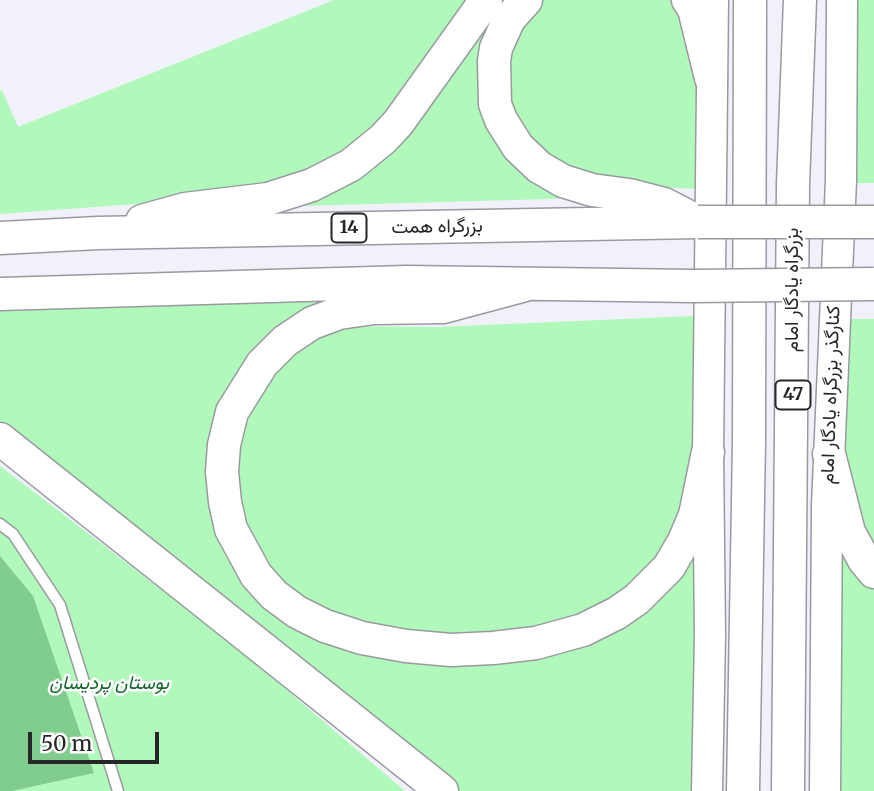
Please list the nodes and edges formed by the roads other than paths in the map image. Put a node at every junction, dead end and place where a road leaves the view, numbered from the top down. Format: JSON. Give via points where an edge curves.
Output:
{"nodes":[{"id":1,"x":486,"y":0,"type":"edge"},
{"id":2,"x":526,"y":0,"type":"edge"},
{"id":3,"x":688,"y":0,"type":"edge"},
{"id":4,"x":713,"y":0,"type":"edge"},
{"id":5,"x":750,"y":0,"type":"edge"},
{"id":6,"x":800,"y":0,"type":"edge"},
{"id":7,"x":842,"y":0,"type":"edge"},
{"id":8,"x":711,"y":78,"type":"junction"},
{"id":9,"x":698,"y":222,"type":"junction"},
{"id":10,"x":874,"y":222,"type":"edge"},
{"id":11,"x":97,"y":233,"type":"junction"},
{"id":12,"x":0,"y":238,"type":"edge"},
{"id":13,"x":874,"y":284,"type":"edge"},
{"id":14,"x":525,"y":285,"type":"junction"},
{"id":15,"x":0,"y":294,"type":"edge"},
{"id":16,"x":0,"y":439,"type":"edge"},
{"id":17,"x":708,"y":452,"type":"junction"},
{"id":18,"x":829,"y":454,"type":"junction"},
{"id":19,"x":0,"y":524,"type":"edge"},
{"id":20,"x":874,"y":572,"type":"edge"},
{"id":21,"x":118,"y":791,"type":"edge"},
{"id":22,"x":442,"y":791,"type":"edge"},
{"id":23,"x":707,"y":791,"type":"edge"},
{"id":24,"x":743,"y":791,"type":"edge"},
{"id":25,"x":788,"y":791,"type":"edge"},
{"id":26,"x":825,"y":791,"type":"edge"}],
"edges":[{"from":1,"to":11,"type":"highway","via":[[398,124],[351,164],[268,199],[185,209]]},
{"from":2,"to":9,"type":"highway","via":[[509,19],[494,61],[495,104],[517,147],[563,181],[664,204]]},
{"from":3,"to":8,"type":"highway"},
{"from":4,"to":8,"type":"main road"},
{"from":5,"to":24,"type":"highway","number":"47"},
{"from":6,"to":25,"type":"highway","name":"بزرگراه یادگار امام","number":"47","via":[[793,184]]},
{"from":7,"to":18,"type":"main road","name":"کنارگذر بزرگراه یادگار امام","via":[[841,180]]},
{"from":8,"to":17,"type":"main road"},
{"from":9,"to":10,"type":"highway","name":"بزرگراه همت","number":"14","bridge":true},
{"from":9,"to":11,"type":"highway","name":"بزرگراه همت","number":"14"},
{"from":11,"to":12,"type":"highway","name":"بزرگراه همت","number":"14"},
{"from":13,"to":14,"type":"highway","bridge":true},
{"from":14,"to":15,"type":"highway","via":[[406,282]]},
{"from":14,"to":17,"type":"highway","via":[[443,307],[339,313],[312,323],[285,341],[262,365],[232,412],[222,472],[231,529],[256,575],[274,595],[325,626],[406,646],[493,648],[536,643],[583,630],[637,599],[669,567],[695,515]]},
{"from":16,"to":22,"type":"highway"},
{"from":17,"to":23,"type":"main road"},
{"from":18,"to":20,"type":"highway","via":[[849,532]]},
{"from":18,"to":26,"type":"main road","name":"کنارگذر بزرگراه یادگار امام"},
{"from":19,"to":21,"type":"lane","via":[[13,534],[60,605]]}]}
